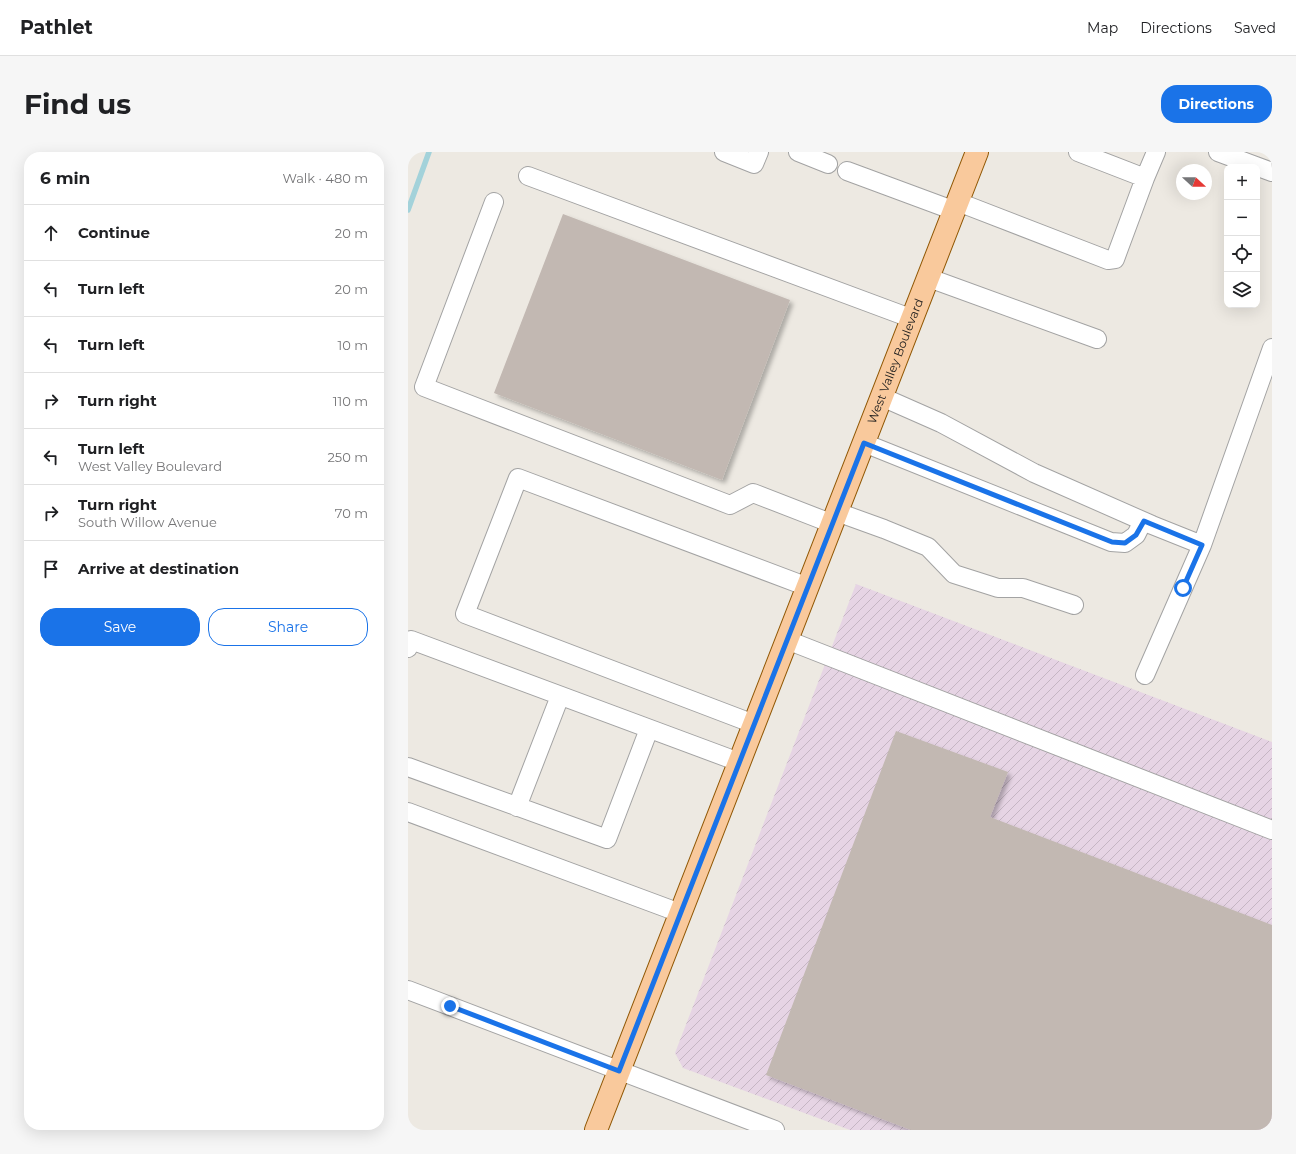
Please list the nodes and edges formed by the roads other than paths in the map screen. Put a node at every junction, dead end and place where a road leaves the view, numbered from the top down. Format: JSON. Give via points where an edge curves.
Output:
{"nodes":[{"id":1,"x":724,"y":152,"type":"edge"},
{"id":2,"x":759,"y":152,"type":"edge"},
{"id":3,"x":798,"y":152,"type":"edge"},
{"id":4,"x":978,"y":152,"type":"edge"},
{"id":5,"x":1078,"y":152,"type":"edge"},
{"id":6,"x":1156,"y":152,"type":"edge"},
{"id":7,"x":1218,"y":152,"type":"edge"},
{"id":8,"x":828,"y":164,"type":"dead end"},
{"id":9,"x":847,"y":171,"type":"dead end"},
{"id":10,"x":1272,"y":172,"type":"edge"},
{"id":11,"x":528,"y":176,"type":"dead end"},
{"id":12,"x":1145,"y":178,"type":"junction"},
{"id":13,"x":494,"y":202,"type":"dead end"},
{"id":14,"x":957,"y":206,"type":"junction"},
{"id":15,"x":929,"y":278,"type":"junction"},
{"id":16,"x":913,"y":319,"type":"junction"},
{"id":17,"x":1097,"y":339,"type":"dead end"},
{"id":18,"x":1272,"y":348,"type":"edge"},
{"id":19,"x":882,"y":397,"type":"junction"},
{"id":20,"x":864,"y":443,"type":"junction"},
{"id":21,"x":835,"y":518,"type":"junction"},
{"id":22,"x":1144,"y":521,"type":"junction"},
{"id":23,"x":1202,"y":545,"type":"junction"},
{"id":24,"x":808,"y":587,"type":"junction"},
{"id":25,"x":1074,"y":605,"type":"dead end"},
{"id":26,"x":787,"y":640,"type":"junction"},
{"id":27,"x":408,"y":648,"type":"edge"},
{"id":28,"x":1145,"y":675,"type":"dead end"},
{"id":29,"x":560,"y":696,"type":"junction"},
{"id":30,"x":754,"y":724,"type":"junction"},
{"id":31,"x":649,"y":729,"type":"junction"},
{"id":32,"x":739,"y":762,"type":"junction"},
{"id":33,"x":408,"y":767,"type":"edge"},
{"id":34,"x":517,"y":807,"type":"junction"},
{"id":35,"x":408,"y":812,"type":"edge"},
{"id":36,"x":1272,"y":830,"type":"edge"},
{"id":37,"x":680,"y":913,"type":"junction"},
{"id":38,"x":408,"y":990,"type":"edge"},
{"id":39,"x":619,"y":1071,"type":"junction"},
{"id":40,"x":596,"y":1130,"type":"edge"},
{"id":41,"x":775,"y":1130,"type":"edge"}],
"edges":[{"from":1,"to":2,"type":"street","via":[[754,164]]},
{"from":3,"to":8,"type":"street"},
{"from":4,"to":14,"type":"main road","name":"West Valley Boulevard"},
{"from":5,"to":12,"type":"street"},
{"from":6,"to":12,"type":"street"},
{"from":7,"to":10,"type":"street"},
{"from":9,"to":14,"type":"street"},
{"from":11,"to":16,"type":"street"},
{"from":12,"to":14,"type":"street","via":[[1115,259],[1108,260]]},
{"from":13,"to":21,"type":"street","via":[[424,387],[730,505],[753,493]]},
{"from":14,"to":15,"type":"main road","name":"West Valley Boulevard"},
{"from":15,"to":16,"type":"main road","name":"West Valley Boulevard"},
{"from":15,"to":17,"type":"street"},
{"from":16,"to":19,"type":"main road","name":"West Valley Boulevard"},
{"from":18,"to":23,"type":"street"},
{"from":19,"to":20,"type":"main road","name":"West Valley Boulevard"},
{"from":19,"to":22,"type":"street","via":[[941,423],[1034,473]]},
{"from":20,"to":21,"type":"main road","name":"West Valley Boulevard"},
{"from":20,"to":22,"type":"street","via":[[1112,542],[1125,543],[1136,535]]},
{"from":21,"to":24,"type":"main road","name":"West Valley Boulevard"},
{"from":21,"to":25,"type":"street","via":[[880,527],[928,547],[954,574],[998,588],[1023,588]]},
{"from":22,"to":23,"type":"street"},
{"from":23,"to":28,"type":"street"},
{"from":24,"to":26,"type":"main road","name":"West Valley Boulevard"},
{"from":24,"to":30,"type":"street","via":[[518,478],[465,614]]},
{"from":26,"to":30,"type":"main road","name":"West Valley Boulevard"},
{"from":26,"to":36,"type":"street"},
{"from":27,"to":29,"type":"street","via":[[411,640]]},
{"from":29,"to":31,"type":"street"},
{"from":29,"to":34,"type":"street"},
{"from":30,"to":32,"type":"main road","name":"West Valley Boulevard"},
{"from":31,"to":32,"type":"street"},
{"from":31,"to":34,"type":"street","via":[[607,839]]},
{"from":32,"to":37,"type":"main road","name":"West Valley Boulevard"},
{"from":33,"to":34,"type":"street"},
{"from":35,"to":37,"type":"street"},
{"from":37,"to":39,"type":"main road","name":"West Valley Boulevard"},
{"from":38,"to":39,"type":"street"},
{"from":39,"to":40,"type":"main road","name":"West Valley Boulevard"},
{"from":39,"to":41,"type":"street"}]}
